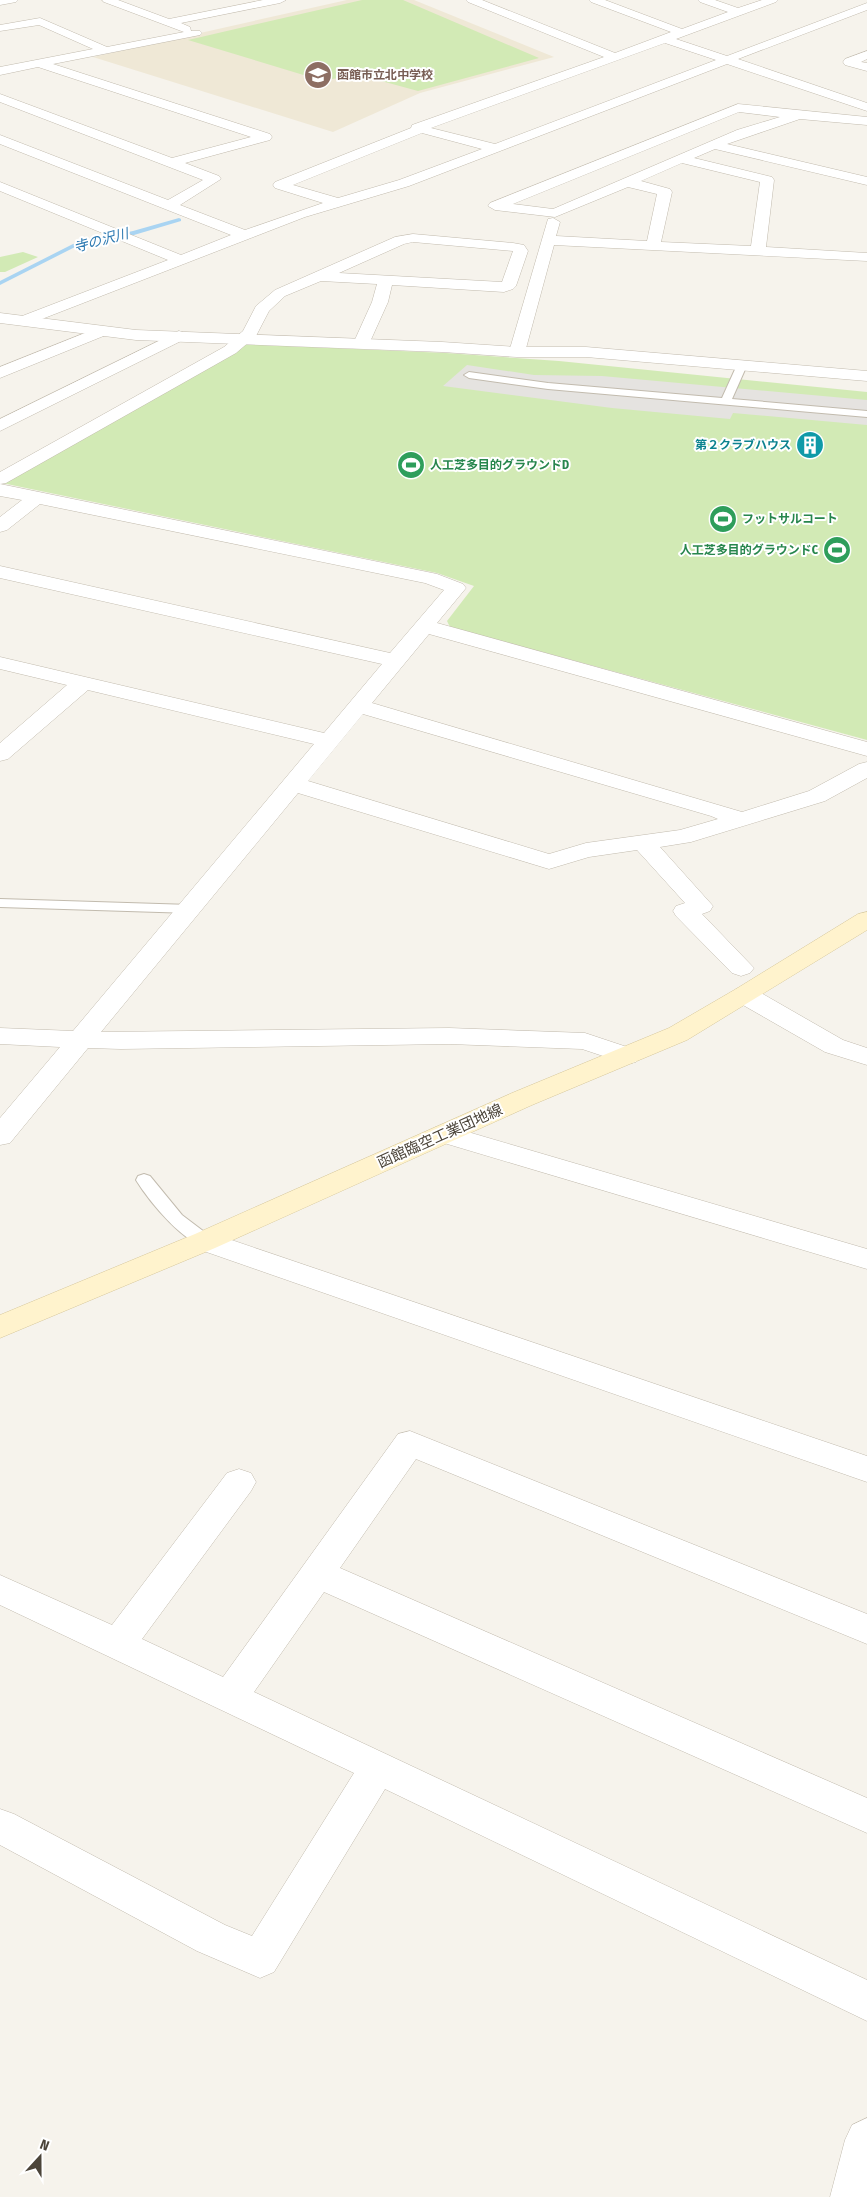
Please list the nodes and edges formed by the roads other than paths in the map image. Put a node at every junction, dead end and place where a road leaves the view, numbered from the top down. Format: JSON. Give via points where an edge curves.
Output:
{"nodes":[{"id":1,"x":12,"y":0,"type":"edge"},
{"id":2,"x":108,"y":0,"type":"edge"},
{"id":3,"x":280,"y":0,"type":"edge"},
{"id":4,"x":472,"y":0,"type":"edge"},
{"id":5,"x":594,"y":0,"type":"edge"},
{"id":6,"x":704,"y":0,"type":"edge"},
{"id":7,"x":772,"y":0,"type":"edge"},
{"id":8,"x":0,"y":2,"type":"edge"},
{"id":9,"x":867,"y":6,"type":"edge"},
{"id":10,"x":738,"y":12,"type":"junction"},
{"id":11,"x":168,"y":22,"type":"junction"},
{"id":12,"x":0,"y":28,"type":"edge"},
{"id":13,"x":682,"y":33,"type":"junction"},
{"id":14,"x":666,"y":39,"type":"junction"},
{"id":15,"x":104,"y":50,"type":"junction"},
{"id":16,"x":867,"y":55,"type":"edge"},
{"id":17,"x":615,"y":57,"type":"junction"},
{"id":18,"x":729,"y":60,"type":"junction"},
{"id":19,"x":37,"y":63,"type":"junction"},
{"id":20,"x":867,"y":67,"type":"edge"},
{"id":21,"x":0,"y":71,"type":"edge"},
{"id":22,"x":0,"y":98,"type":"edge"},
{"id":23,"x":867,"y":107,"type":"edge"},
{"id":24,"x":799,"y":115,"type":"junction"},
{"id":25,"x":867,"y":121,"type":"edge"},
{"id":26,"x":423,"y":129,"type":"junction"},
{"id":27,"x":0,"y":139,"type":"edge"},
{"id":28,"x":714,"y":145,"type":"junction"},
{"id":29,"x":496,"y":148,"type":"junction"},
{"id":30,"x":681,"y":159,"type":"junction"},
{"id":31,"x":170,"y":163,"type":"junction"},
{"id":32,"x":867,"y":181,"type":"edge"},
{"id":33,"x":627,"y":182,"type":"junction"},
{"id":34,"x":0,"y":186,"type":"edge"},
{"id":35,"x":337,"y":204,"type":"junction"},
{"id":36,"x":168,"y":206,"type":"junction"},
{"id":37,"x":555,"y":213,"type":"junction"},
{"id":38,"x":246,"y":236,"type":"junction"},
{"id":39,"x":548,"y":240,"type":"junction"},
{"id":40,"x":654,"y":245,"type":"junction"},
{"id":41,"x":758,"y":250,"type":"junction"},
{"id":42,"x":867,"y":257,"type":"edge"},
{"id":43,"x":181,"y":260,"type":"junction"},
{"id":44,"x":321,"y":276,"type":"junction"},
{"id":45,"x":386,"y":280,"type":"junction"},
{"id":46,"x":0,"y":318,"type":"edge"},
{"id":47,"x":23,"y":321,"type":"junction"},
{"id":48,"x":100,"y":332,"type":"junction"},
{"id":49,"x":179,"y":336,"type":"junction"},
{"id":50,"x":242,"y":339,"type":"junction"},
{"id":51,"x":361,"y":344,"type":"junction"},
{"id":52,"x":517,"y":352,"type":"junction"},
{"id":53,"x":742,"y":366,"type":"junction"},
{"id":54,"x":0,"y":373,"type":"edge"},
{"id":55,"x":469,"y":376,"type":"dead end"},
{"id":56,"x":867,"y":376,"type":"edge"},
{"id":57,"x":726,"y":401,"type":"junction"},
{"id":58,"x":867,"y":414,"type":"edge"},
{"id":59,"x":0,"y":426,"type":"edge"},
{"id":60,"x":0,"y":479,"type":"edge"},
{"id":61,"x":0,"y":490,"type":"edge"},
{"id":62,"x":36,"y":498,"type":"junction"},
{"id":63,"x":0,"y":526,"type":"edge"},
{"id":64,"x":0,"y":572,"type":"edge"},
{"id":65,"x":424,"y":626,"type":"junction"},
{"id":66,"x":396,"y":661,"type":"junction"},
{"id":67,"x":0,"y":663,"type":"edge"},
{"id":68,"x":83,"y":682,"type":"junction"},
{"id":69,"x":360,"y":706,"type":"junction"},
{"id":70,"x":330,"y":741,"type":"junction"},
{"id":71,"x":867,"y":748,"type":"edge"},
{"id":72,"x":0,"y":754,"type":"edge"},
{"id":73,"x":867,"y":769,"type":"edge"},
{"id":74,"x":294,"y":784,"type":"junction"},
{"id":75,"x":743,"y":820,"type":"junction"},
{"id":76,"x":643,"y":843,"type":"junction"},
{"id":77,"x":0,"y":903,"type":"edge"},
{"id":78,"x":191,"y":909,"type":"junction"},
{"id":79,"x":867,"y":920,"type":"edge"},
{"id":80,"x":742,"y":968,"type":"dead end"},
{"id":81,"x":745,"y":995,"type":"junction"},
{"id":82,"x":0,"y":1036,"type":"edge"},
{"id":83,"x":79,"y":1040,"type":"junction"},
{"id":84,"x":627,"y":1056,"type":"junction"},
{"id":85,"x":867,"y":1057,"type":"edge"},
{"id":86,"x":444,"y":1134,"type":"junction"},
{"id":87,"x":0,"y":1136,"type":"edge"},
{"id":88,"x":144,"y":1180,"type":"dead end"},
{"id":89,"x":205,"y":1240,"type":"junction"},
{"id":90,"x":867,"y":1260,"type":"edge"},
{"id":91,"x":0,"y":1327,"type":"edge"},
{"id":92,"x":867,"y":1468,"type":"edge"},
{"id":93,"x":240,"y":1482,"type":"dead end"},
{"id":94,"x":319,"y":1574,"type":"junction"},
{"id":95,"x":0,"y":1589,"type":"edge"},
{"id":96,"x":867,"y":1629,"type":"edge"},
{"id":97,"x":118,"y":1644,"type":"junction"},
{"id":98,"x":230,"y":1697,"type":"junction"},
{"id":99,"x":378,"y":1767,"type":"junction"},
{"id":100,"x":867,"y":1816,"type":"edge"},
{"id":101,"x":0,"y":1826,"type":"edge"},
{"id":102,"x":867,"y":2001,"type":"edge"},
{"id":103,"x":867,"y":2140,"type":"edge"},
{"id":104,"x":852,"y":2197,"type":"edge"}],
"edges":[{"from":1,"to":8,"type":"street"},
{"from":2,"to":11,"type":"street"},
{"from":3,"to":11,"type":"street"},
{"from":4,"to":17,"type":"street"},
{"from":5,"to":13,"type":"street"},
{"from":6,"to":10,"type":"street"},
{"from":7,"to":10,"type":"street"},
{"from":9,"to":18,"type":"street"},
{"from":10,"to":13,"type":"street"},
{"from":11,"to":15,"type":"street","via":[[196,33]]},
{"from":12,"to":15,"type":"street","via":[[40,21]]},
{"from":13,"to":14,"type":"street"},
{"from":14,"to":17,"type":"street"},
{"from":14,"to":18,"type":"street"},
{"from":15,"to":19,"type":"street"},
{"from":16,"to":20,"type":"street","via":[[849,62]]},
{"from":17,"to":26,"type":"street","via":[[417,128]]},
{"from":18,"to":23,"type":"street"},
{"from":18,"to":29,"type":"street"},
{"from":19,"to":21,"type":"street"},
{"from":19,"to":31,"type":"street","via":[[265,137]]},
{"from":22,"to":31,"type":"street"},
{"from":24,"to":25,"type":"street"},
{"from":24,"to":28,"type":"street"},
{"from":24,"to":37,"type":"street","via":[[738,108],[494,206]]},
{"from":26,"to":29,"type":"street"},
{"from":26,"to":35,"type":"street","via":[[280,185]]},
{"from":27,"to":36,"type":"street"},
{"from":28,"to":30,"type":"street"},
{"from":28,"to":32,"type":"street"},
{"from":29,"to":35,"type":"street"},
{"from":30,"to":33,"type":"street"},
{"from":30,"to":41,"type":"street","via":[[767,180]]},
{"from":31,"to":36,"type":"street","via":[[214,179]]},
{"from":33,"to":37,"type":"street"},
{"from":33,"to":40,"type":"street","via":[[665,192]]},
{"from":34,"to":43,"type":"street"},
{"from":35,"to":38,"type":"street","via":[[300,214]]},
{"from":36,"to":38,"type":"street"},
{"from":37,"to":39,"type":"street"},
{"from":38,"to":43,"type":"street"},
{"from":39,"to":40,"type":"street"},
{"from":39,"to":52,"type":"street"},
{"from":40,"to":41,"type":"street"},
{"from":41,"to":42,"type":"street"},
{"from":43,"to":47,"type":"street"},
{"from":44,"to":45,"type":"street"},
{"from":44,"to":45,"type":"street","via":[[405,239],[513,247],[520,251],[508,286],[504,287]]},
{"from":44,"to":50,"type":"street","via":[[280,293],[262,310],[250,333]]},
{"from":45,"to":51,"type":"street"},
{"from":46,"to":47,"type":"street"},
{"from":47,"to":48,"type":"street"},
{"from":48,"to":49,"type":"street"},
{"from":48,"to":54,"type":"street"},
{"from":49,"to":50,"type":"street"},
{"from":49,"to":59,"type":"street"},
{"from":50,"to":51,"type":"street"},
{"from":50,"to":60,"type":"street","via":[[230,350]]},
{"from":51,"to":52,"type":"street"},
{"from":52,"to":53,"type":"street","via":[[586,352]]},
{"from":53,"to":56,"type":"street"},
{"from":53,"to":57,"type":"lane"},
{"from":55,"to":57,"type":"lane"},
{"from":57,"to":58,"type":"lane"},
{"from":61,"to":62,"type":"street"},
{"from":62,"to":63,"type":"street"},
{"from":62,"to":65,"type":"street","via":[[430,578],[456,588]]},
{"from":64,"to":66,"type":"street"},
{"from":65,"to":66,"type":"street"},
{"from":65,"to":71,"type":"street"},
{"from":66,"to":69,"type":"street"},
{"from":67,"to":68,"type":"street"},
{"from":68,"to":70,"type":"street"},
{"from":68,"to":72,"type":"street"},
{"from":69,"to":70,"type":"street"},
{"from":69,"to":75,"type":"street"},
{"from":70,"to":74,"type":"street"},
{"from":73,"to":75,"type":"street","via":[[817,796]]},
{"from":74,"to":76,"type":"street","via":[[549,862],[586,850]]},
{"from":74,"to":78,"type":"street"},
{"from":75,"to":76,"type":"street","via":[[683,837]]},
{"from":76,"to":80,"type":"street","via":[[701,906],[685,911]]},
{"from":77,"to":78,"type":"lane"},
{"from":78,"to":83,"type":"street"},
{"from":79,"to":81,"type":"main road","name":"函館臨空工業団地線"},
{"from":81,"to":84,"type":"main road","name":"函館臨空工業団地線","via":[[678,1034]]},
{"from":81,"to":85,"type":"street","via":[[834,1046]]},
{"from":82,"to":83,"type":"street"},
{"from":83,"to":84,"type":"street","via":[[459,1037],[585,1041]]},
{"from":83,"to":87,"type":"street"},
{"from":84,"to":86,"type":"main road","name":"函館臨空工業団地線"},
{"from":86,"to":89,"type":"main road","name":"函館臨空工業団地線"},
{"from":86,"to":90,"type":"street"},
{"from":88,"to":89,"type":"lane","via":[[176,1219]]},
{"from":89,"to":91,"type":"main road","name":"函館臨空工業団地線"},
{"from":89,"to":92,"type":"street"},
{"from":93,"to":97,"type":"street"},
{"from":94,"to":96,"type":"street","via":[[410,1443]]},
{"from":94,"to":98,"type":"street"},
{"from":94,"to":100,"type":"street"},
{"from":95,"to":97,"type":"street"},
{"from":97,"to":98,"type":"street"},
{"from":98,"to":99,"type":"street"},
{"from":99,"to":101,"type":"street","via":[[260,1959],[211,1938]]},
{"from":99,"to":102,"type":"street"},
{"from":103,"to":104,"type":"street"}]}
